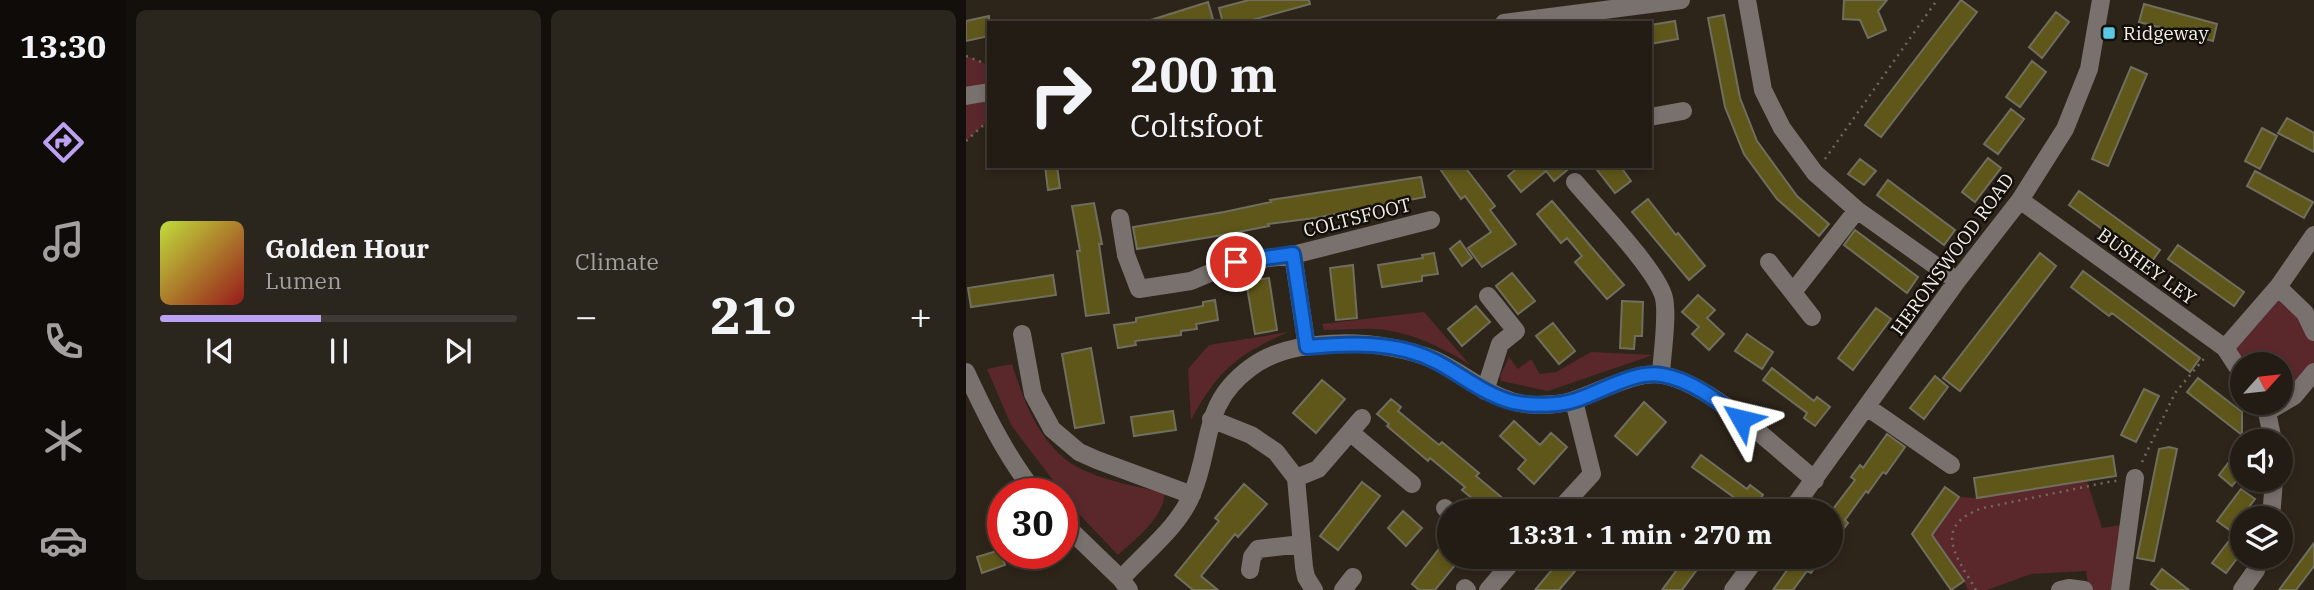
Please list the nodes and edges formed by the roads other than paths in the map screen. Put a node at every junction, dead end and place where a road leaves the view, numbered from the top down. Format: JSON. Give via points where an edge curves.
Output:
{"nodes":[{"id":1,"x":1681,"y":0,"type":"edge"},
{"id":2,"x":1747,"y":0,"type":"edge"},
{"id":3,"x":2101,"y":0,"type":"edge"},
{"id":4,"x":1597,"y":17,"type":"edge"},
{"id":5,"x":1535,"y":21,"type":"edge"},
{"id":6,"x":987,"y":92,"type":"edge"},
{"id":7,"x":966,"y":96,"type":"edge"},
{"id":8,"x":1683,"y":111,"type":"dead end"},
{"id":9,"x":1652,"y":117,"type":"edge"},
{"id":10,"x":1575,"y":182,"type":"dead end"},
{"id":11,"x":2020,"y":200,"type":"junction"},
{"id":12,"x":1857,"y":210,"type":"junction"},
{"id":13,"x":1120,"y":218,"type":"dead end"},
{"id":14,"x":1432,"y":220,"type":"dead end"},
{"id":15,"x":2314,"y":234,"type":"edge"},
{"id":16,"x":1293,"y":254,"type":"junction"},
{"id":17,"x":1769,"y":262,"type":"dead end"},
{"id":18,"x":1957,"y":281,"type":"junction"},
{"id":19,"x":2277,"y":287,"type":"junction"},
{"id":20,"x":1793,"y":292,"type":"junction"},
{"id":21,"x":1488,"y":296,"type":"dead end"},
{"id":22,"x":1812,"y":317,"type":"dead end"},
{"id":23,"x":2314,"y":332,"type":"edge"},
{"id":24,"x":1022,"y":334,"type":"dead end"},
{"id":25,"x":2222,"y":346,"type":"junction"},
{"id":26,"x":1307,"y":347,"type":"junction"},
{"id":27,"x":2230,"y":357,"type":"edge"},
{"id":28,"x":966,"y":372,"type":"edge"},
{"id":29,"x":2314,"y":372,"type":"edge"},
{"id":30,"x":1661,"y":374,"type":"junction"},
{"id":31,"x":1485,"y":391,"type":"junction"},
{"id":32,"x":2293,"y":396,"type":"edge"},
{"id":33,"x":1574,"y":401,"type":"junction"},
{"id":34,"x":1867,"y":407,"type":"junction"},
{"id":35,"x":1211,"y":419,"type":"junction"},
{"id":36,"x":1951,"y":465,"type":"dead end"},
{"id":37,"x":1023,"y":478,"type":"edge"},
{"id":38,"x":1296,"y":478,"type":"junction"},
{"id":39,"x":1815,"y":480,"type":"junction"},
{"id":40,"x":2135,"y":481,"type":"road end"},
{"id":41,"x":1412,"y":484,"type":"dead end"},
{"id":42,"x":1192,"y":495,"type":"junction"},
{"id":43,"x":1570,"y":499,"type":"edge"},
{"id":44,"x":1800,"y":499,"type":"edge"},
{"id":45,"x":1078,"y":538,"type":"edge"},
{"id":46,"x":1302,"y":544,"type":"junction"},
{"id":47,"x":1748,"y":569,"type":"edge"},
{"id":48,"x":2256,"y":569,"type":"edge"},
{"id":49,"x":1250,"y":570,"type":"dead end"},
{"id":50,"x":1125,"y":584,"type":"edge"},
{"id":51,"x":1314,"y":590,"type":"edge"},
{"id":52,"x":1733,"y":590,"type":"edge"},
{"id":53,"x":2060,"y":590,"type":"edge"},
{"id":54,"x":2084,"y":590,"type":"edge"},
{"id":55,"x":2120,"y":590,"type":"edge"},
{"id":56,"x":2242,"y":590,"type":"edge"}],
"edges":[{"from":1,"to":4,"type":"street"},
{"from":2,"to":12,"type":"street","via":[[1763,90],[1782,128],[1815,173]]},
{"from":3,"to":11,"type":"street","name":"HERONSWOOD ROAD","via":[[2089,69],[2065,129]]},
{"from":4,"to":5,"type":"street"},
{"from":6,"to":7,"type":"street"},
{"from":8,"to":9,"type":"street"},
{"from":10,"to":30,"type":"street","via":[[1660,287],[1664,300]]},
{"from":11,"to":18,"type":"street","name":"HERONSWOOD ROAD"},
{"from":11,"to":25,"type":"street","name":"BUSHEY LEY"},
{"from":12,"to":18,"type":"street"},
{"from":12,"to":20,"type":"street"},
{"from":13,"to":16,"type":"street","name":"COLTSFOOT","via":[[1126,255],[1139,289],[1191,281],[1236,262]]},
{"from":14,"to":16,"type":"street","name":"COLTSFOOT"},
{"from":15,"to":19,"type":"street"},
{"from":16,"to":26,"type":"street","name":"COLTSFOOT"},
{"from":17,"to":20,"type":"street"},
{"from":18,"to":34,"type":"street","name":"HERONSWOOD ROAD"},
{"from":19,"to":23,"type":"street","via":[[2305,313]]},
{"from":19,"to":25,"type":"street"},
{"from":20,"to":22,"type":"street"},
{"from":21,"to":31,"type":"street","via":[[1516,331],[1500,344]]},
{"from":24,"to":42,"type":"street","via":[[1033,394],[1052,429],[1079,452]]},
{"from":25,"to":27,"type":"street","name":"BUSHEY LEY"},
{"from":26,"to":31,"type":"street","via":[[1352,343],[1389,347],[1434,360]]},
{"from":26,"to":35,"type":"street","via":[[1252,366],[1229,386]]},
{"from":28,"to":37,"type":"street"},
{"from":29,"to":32,"type":"street"},
{"from":30,"to":33,"type":"street","via":[[1619,382]]},
{"from":30,"to":39,"type":"street","via":[[1722,404]]},
{"from":31,"to":33,"type":"street","via":[[1536,405]]},
{"from":33,"to":43,"type":"street","via":[[1592,474]]},
{"from":34,"to":36,"type":"street"},
{"from":34,"to":39,"type":"street","name":"HERONSWOOD ROAD"},
{"from":35,"to":38,"type":"street","via":[[1251,435],[1276,452]]},
{"from":35,"to":42,"type":"street"},
{"from":38,"to":41,"type":"street","via":[[1318,469],[1356,425]]},
{"from":38,"to":46,"type":"street"},
{"from":39,"to":44,"type":"street","name":"HERONSWOOD ROAD"},
{"from":40,"to":55,"type":"street"},
{"from":42,"to":50,"type":"street"},
{"from":45,"to":50,"type":"street"},
{"from":46,"to":49,"type":"street","via":[[1258,549]]},
{"from":46,"to":51,"type":"street","via":[[1306,577]]},
{"from":47,"to":52,"type":"street"},
{"from":48,"to":56,"type":"street"},
{"from":53,"to":54,"type":"street"}]}
